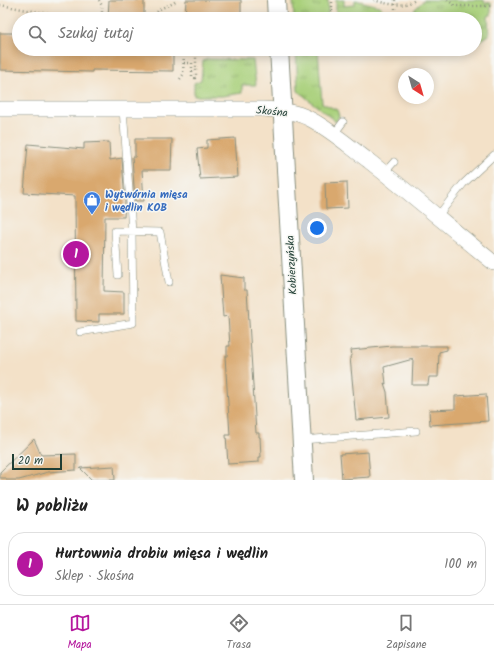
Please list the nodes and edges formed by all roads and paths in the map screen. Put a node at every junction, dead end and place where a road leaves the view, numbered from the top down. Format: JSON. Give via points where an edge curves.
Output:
{"nodes":[{"id":1,"x":99,"y":0,"type":"edge"},
{"id":2,"x":177,"y":0,"type":"edge"},
{"id":3,"x":276,"y":0,"type":"edge"},
{"id":4,"x":332,"y":0,"type":"edge"},
{"id":5,"x":374,"y":0,"type":"edge"},
{"id":6,"x":395,"y":0,"type":"edge"},
{"id":7,"x":415,"y":0,"type":"edge"},
{"id":8,"x":447,"y":0,"type":"edge"},
{"id":9,"x":395,"y":4,"type":"junction"},
{"id":10,"x":0,"y":5,"type":"edge"},
{"id":11,"x":493,"y":6,"type":"edge"},
{"id":12,"x":395,"y":10,"type":"dead end"},
{"id":13,"x":39,"y":12,"type":"edge"},
{"id":14,"x":102,"y":12,"type":"edge"},
{"id":15,"x":157,"y":12,"type":"edge"},
{"id":16,"x":277,"y":12,"type":"edge"},
{"id":17,"x":332,"y":12,"type":"edge"},
{"id":18,"x":184,"y":56,"type":"edge"},
{"id":19,"x":196,"y":56,"type":"edge"},
{"id":20,"x":279,"y":56,"type":"edge"},
{"id":21,"x":184,"y":63,"type":"junction"},
{"id":22,"x":180,"y":79,"type":"dead end"},
{"id":23,"x":0,"y":109,"type":"edge"},
{"id":24,"x":123,"y":109,"type":"junction"},
{"id":25,"x":282,"y":110,"type":"junction"},
{"id":26,"x":343,"y":122,"type":"dead end"},
{"id":27,"x":334,"y":134,"type":"junction"},
{"id":28,"x":494,"y":155,"type":"edge"},
{"id":29,"x":394,"y":162,"type":"dead end"},
{"id":30,"x":384,"y":173,"type":"junction"},
{"id":31,"x":437,"y":217,"type":"junction"},
{"id":32,"x":132,"y":231,"type":"junction"},
{"id":33,"x":494,"y":263,"type":"edge"},
{"id":34,"x":118,"y":275,"type":"dead end"},
{"id":35,"x":169,"y":282,"type":"dead end"},
{"id":36,"x":80,"y":332,"type":"dead end"},
{"id":37,"x":416,"y":431,"type":"dead end"},
{"id":38,"x":302,"y":440,"type":"junction"},
{"id":39,"x":304,"y":480,"type":"edge"}],
"edges":[{"from":1,"to":14,"type":"path"},
{"from":2,"to":15,"type":"path"},
{"from":3,"to":16,"type":"street"},
{"from":4,"to":17,"type":"path"},
{"from":5,"to":9,"type":"path"},
{"from":6,"to":9,"type":"path"},
{"from":7,"to":9,"type":"path","via":[[411,3]]},
{"from":8,"to":11,"type":"path","via":[[456,6]]},
{"from":9,"to":12,"type":"path"},
{"from":10,"to":13,"type":"path"},
{"from":18,"to":21,"type":"path"},
{"from":19,"to":21,"type":"path","via":[[194,78],[192,63]]},
{"from":20,"to":25,"type":"street","name":"Kobierzyńska"},
{"from":21,"to":22,"type":"path"},
{"from":23,"to":24,"type":"street","name":"Skośna"},
{"from":24,"to":25,"type":"street","name":"Skośna"},
{"from":24,"to":32,"type":"lane"},
{"from":25,"to":27,"type":"street","name":"Skośna","via":[[309,118]]},
{"from":25,"to":38,"type":"street","name":"Kobierzyńska"},
{"from":26,"to":27,"type":"lane"},
{"from":27,"to":30,"type":"street","name":"Skośna"},
{"from":28,"to":31,"type":"lane","via":[[464,184]]},
{"from":29,"to":30,"type":"lane"},
{"from":30,"to":31,"type":"street","name":"Skośna"},
{"from":31,"to":33,"type":"street","name":"Skośna"},
{"from":32,"to":34,"type":"lane","via":[[115,231]]},
{"from":32,"to":35,"type":"lane","via":[[160,232]]},
{"from":32,"to":36,"type":"lane","via":[[133,323]]},
{"from":37,"to":38,"type":"lane"},
{"from":38,"to":39,"type":"street","name":"Kobierzyńska"}]}
